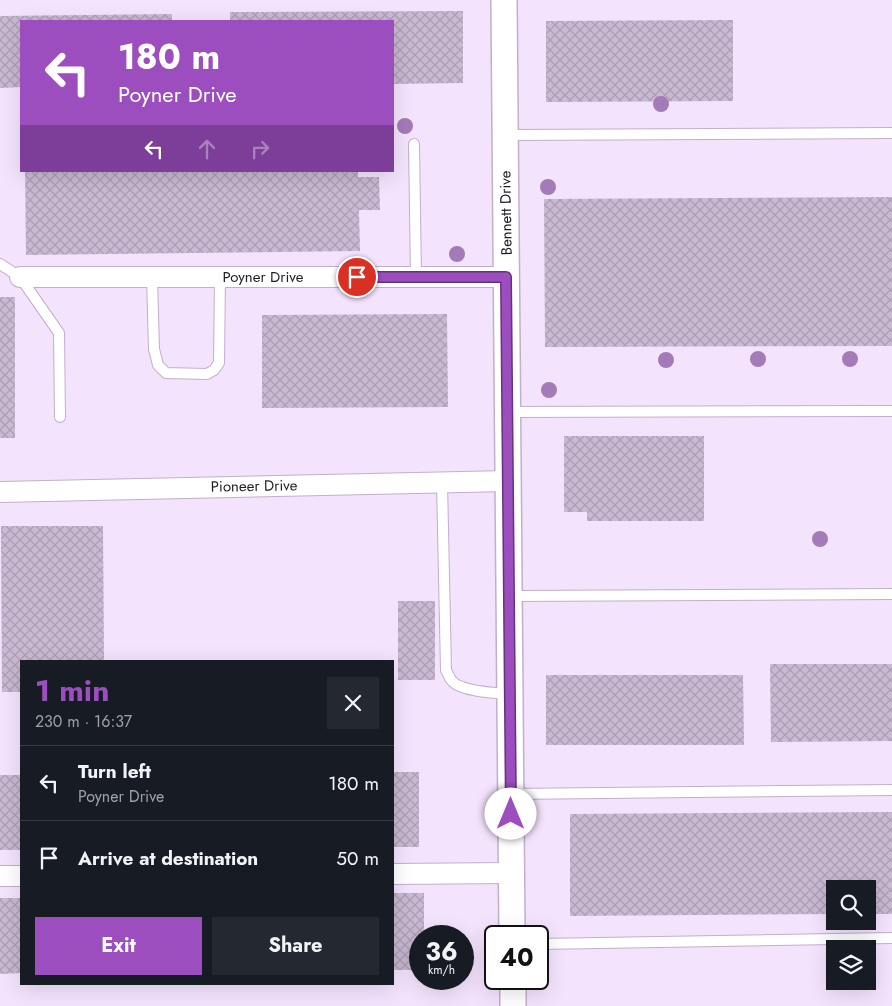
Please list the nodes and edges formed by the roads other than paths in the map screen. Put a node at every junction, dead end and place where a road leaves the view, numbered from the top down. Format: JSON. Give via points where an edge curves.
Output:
{"nodes":[{"id":1,"x":504,"y":0,"type":"edge"},
{"id":2,"x":892,"y":133,"type":"edge"},
{"id":3,"x":505,"y":135,"type":"junction"},
{"id":4,"x":414,"y":144,"type":"dead end"},
{"id":5,"x":0,"y":264,"type":"edge"},
{"id":6,"x":20,"y":277,"type":"junction"},
{"id":7,"x":152,"y":277,"type":"junction"},
{"id":8,"x":220,"y":277,"type":"junction"},
{"id":9,"x":416,"y":277,"type":"junction"},
{"id":10,"x":506,"y":277,"type":"junction"},
{"id":11,"x":892,"y":411,"type":"edge"},
{"id":12,"x":508,"y":412,"type":"junction"},
{"id":13,"x":60,"y":416,"type":"dead end"},
{"id":14,"x":508,"y":481,"type":"junction"},
{"id":15,"x":442,"y":482,"type":"junction"},
{"id":16,"x":0,"y":492,"type":"edge"},
{"id":17,"x":892,"y":594,"type":"edge"},
{"id":18,"x":509,"y":596,"type":"junction"},
{"id":19,"x":510,"y":694,"type":"junction"},
{"id":20,"x":892,"y":790,"type":"edge"},
{"id":21,"x":511,"y":794,"type":"junction"},
{"id":22,"x":512,"y":873,"type":"junction"},
{"id":23,"x":394,"y":874,"type":"edge"},
{"id":24,"x":0,"y":876,"type":"edge"},
{"id":25,"x":20,"y":876,"type":"edge"},
{"id":26,"x":512,"y":925,"type":"edge"},
{"id":27,"x":892,"y":938,"type":"edge"},
{"id":28,"x":549,"y":944,"type":"edge"},
{"id":29,"x":513,"y":990,"type":"edge"},
{"id":30,"x":513,"y":1006,"type":"edge"}],
"edges":[{"from":1,"to":3,"type":"street","name":"Bennett Drive"},
{"from":2,"to":3,"type":"lane"},
{"from":3,"to":10,"type":"street","name":"Bennett Drive"},
{"from":4,"to":9,"type":"lane"},
{"from":5,"to":6,"type":"lane"},
{"from":6,"to":7,"type":"street","name":"Poyner Drive"},
{"from":6,"to":13,"type":"lane","via":[[59,333]]},
{"from":7,"to":8,"type":"street","name":"Poyner Drive"},
{"from":7,"to":8,"type":"lane","via":[[154,349],[158,365],[166,373],[207,374],[219,363]]},
{"from":8,"to":9,"type":"street","name":"Poyner Drive"},
{"from":9,"to":10,"type":"street","name":"Poyner Drive"},
{"from":10,"to":12,"type":"street","name":"Bennett Drive"},
{"from":11,"to":12,"type":"lane"},
{"from":12,"to":14,"type":"street","name":"Bennett Drive"},
{"from":14,"to":15,"type":"street","name":"Pioneer Drive"},
{"from":14,"to":18,"type":"street","name":"Bennett Drive"},
{"from":15,"to":16,"type":"street","name":"Pioneer Drive"},
{"from":15,"to":19,"type":"lane","via":[[446,670],[460,686]]},
{"from":17,"to":18,"type":"lane"},
{"from":18,"to":19,"type":"street","name":"Bennett Drive"},
{"from":19,"to":21,"type":"street","name":"Bennett Drive"},
{"from":20,"to":21,"type":"lane"},
{"from":21,"to":22,"type":"street","name":"Bennett Drive"},
{"from":22,"to":23,"type":"street"},
{"from":22,"to":26,"type":"street","name":"Bennett Drive"},
{"from":24,"to":25,"type":"street"},
{"from":27,"to":28,"type":"lane"},
{"from":29,"to":30,"type":"street"}]}
